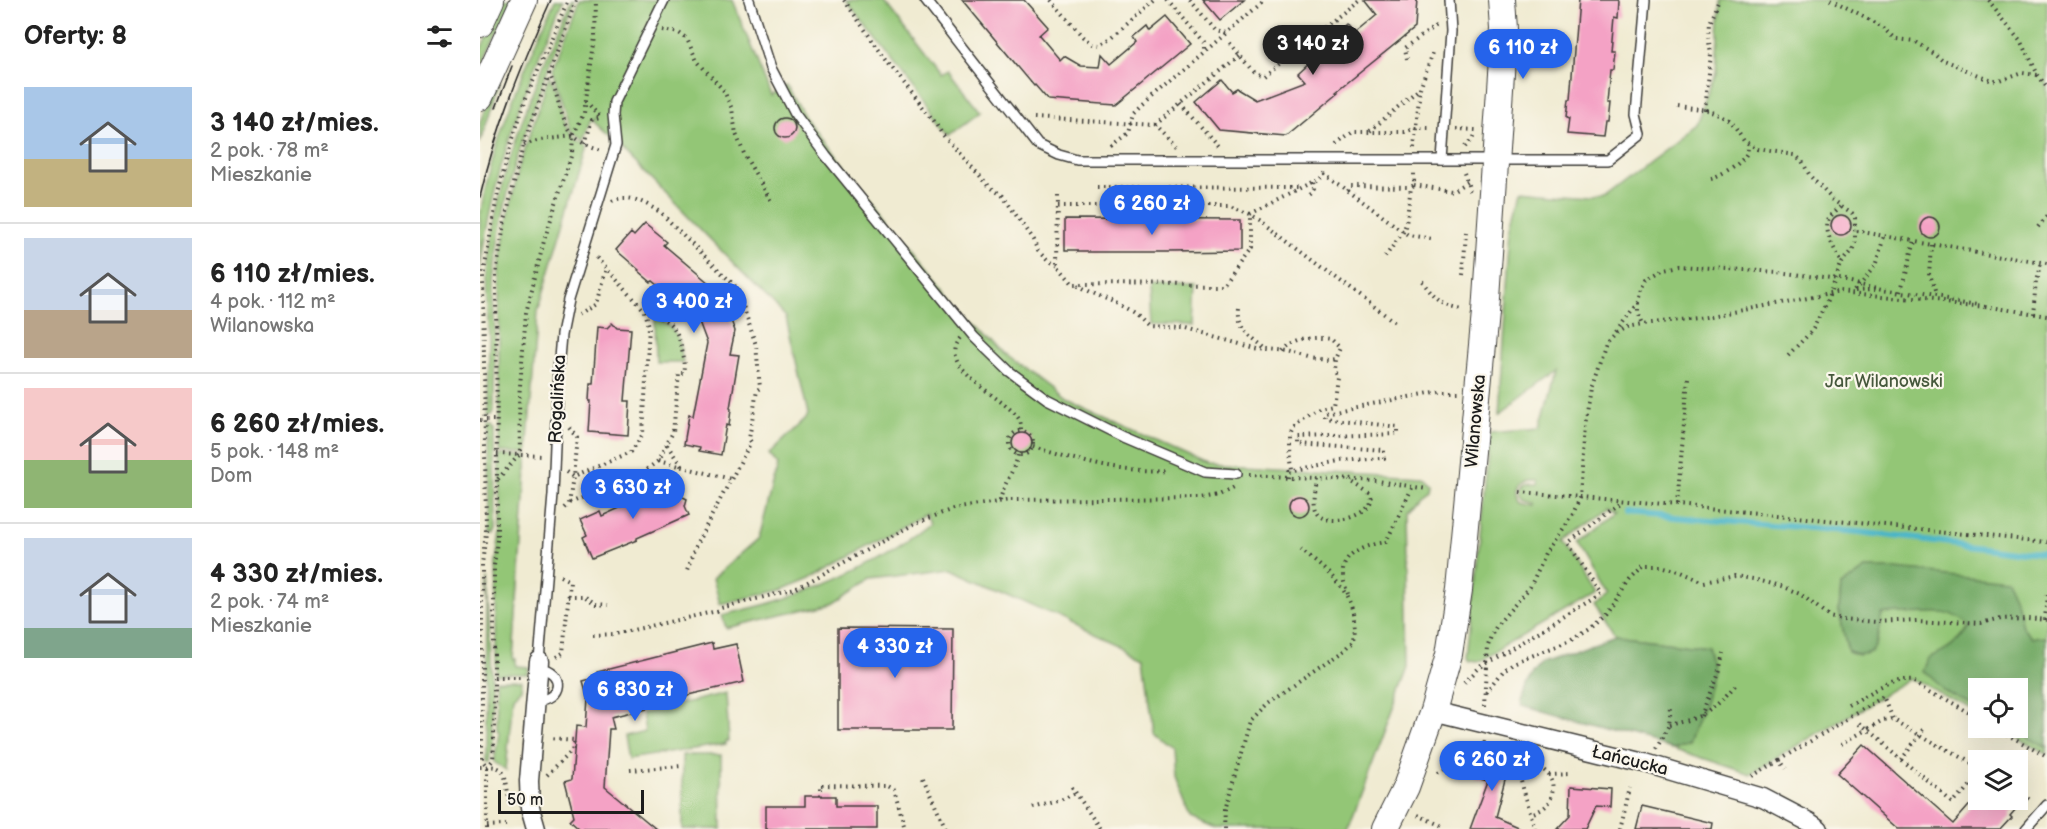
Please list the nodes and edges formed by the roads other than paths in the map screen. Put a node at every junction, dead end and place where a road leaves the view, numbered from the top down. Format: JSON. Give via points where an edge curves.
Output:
{"nodes":[{"id":1,"x":491,"y":0,"type":"edge"},
{"id":2,"x":524,"y":0,"type":"edge"},
{"id":3,"x":664,"y":0,"type":"edge"},
{"id":4,"x":749,"y":0,"type":"edge"},
{"id":5,"x":925,"y":0,"type":"edge"},
{"id":6,"x":1449,"y":0,"type":"edge"},
{"id":7,"x":1502,"y":0,"type":"edge"},
{"id":8,"x":1646,"y":0,"type":"edge"},
{"id":9,"x":480,"y":24,"type":"edge"},
{"id":10,"x":480,"y":97,"type":"edge"},
{"id":11,"x":1442,"y":160,"type":"junction"},
{"id":12,"x":1496,"y":160,"type":"junction"},
{"id":13,"x":1236,"y":474,"type":"road end"},
{"id":14,"x":542,"y":667,"type":"joint"},
{"id":15,"x":1433,"y":711,"type":"junction"},
{"id":16,"x":2047,"y":805,"type":"edge"},
{"id":17,"x":536,"y":829,"type":"edge"},
{"id":18,"x":1385,"y":829,"type":"edge"},
{"id":19,"x":1819,"y":829,"type":"edge"},
{"id":20,"x":2026,"y":829,"type":"edge"}],
"edges":[{"from":1,"to":9,"type":"street"},
{"from":2,"to":10,"type":"street"},
{"from":3,"to":14,"type":"lane","name":"Rogalińska","via":[[614,102],[614,155],[568,300],[561,335]]},
{"from":4,"to":13,"type":"lane","via":[[771,68],[795,114],[968,330],[1009,371],[1047,399],[1123,437],[1205,472]]},
{"from":5,"to":11,"type":"lane","via":[[1038,145],[1059,155],[1097,161]]},
{"from":6,"to":11,"type":"lane","via":[[1451,31]]},
{"from":7,"to":12,"type":"street","name":"Wilanowska","via":[[1504,29]]},
{"from":8,"to":12,"type":"lane","via":[[1636,114],[1641,134],[1608,160]]},
{"from":11,"to":12,"type":"lane"},
{"from":12,"to":15,"type":"street","name":"Wilanowska","via":[[1459,590],[1449,654]]},
{"from":14,"to":17,"type":"street","name":"Rogalińska","via":[[529,795]]},
{"from":15,"to":18,"type":"street","name":"Wilanowska","via":[[1406,787]]},
{"from":15,"to":19,"type":"street","name":"Łańcucka","via":[[1646,763],[1764,798]]},
{"from":16,"to":20,"type":"lane"}]}
